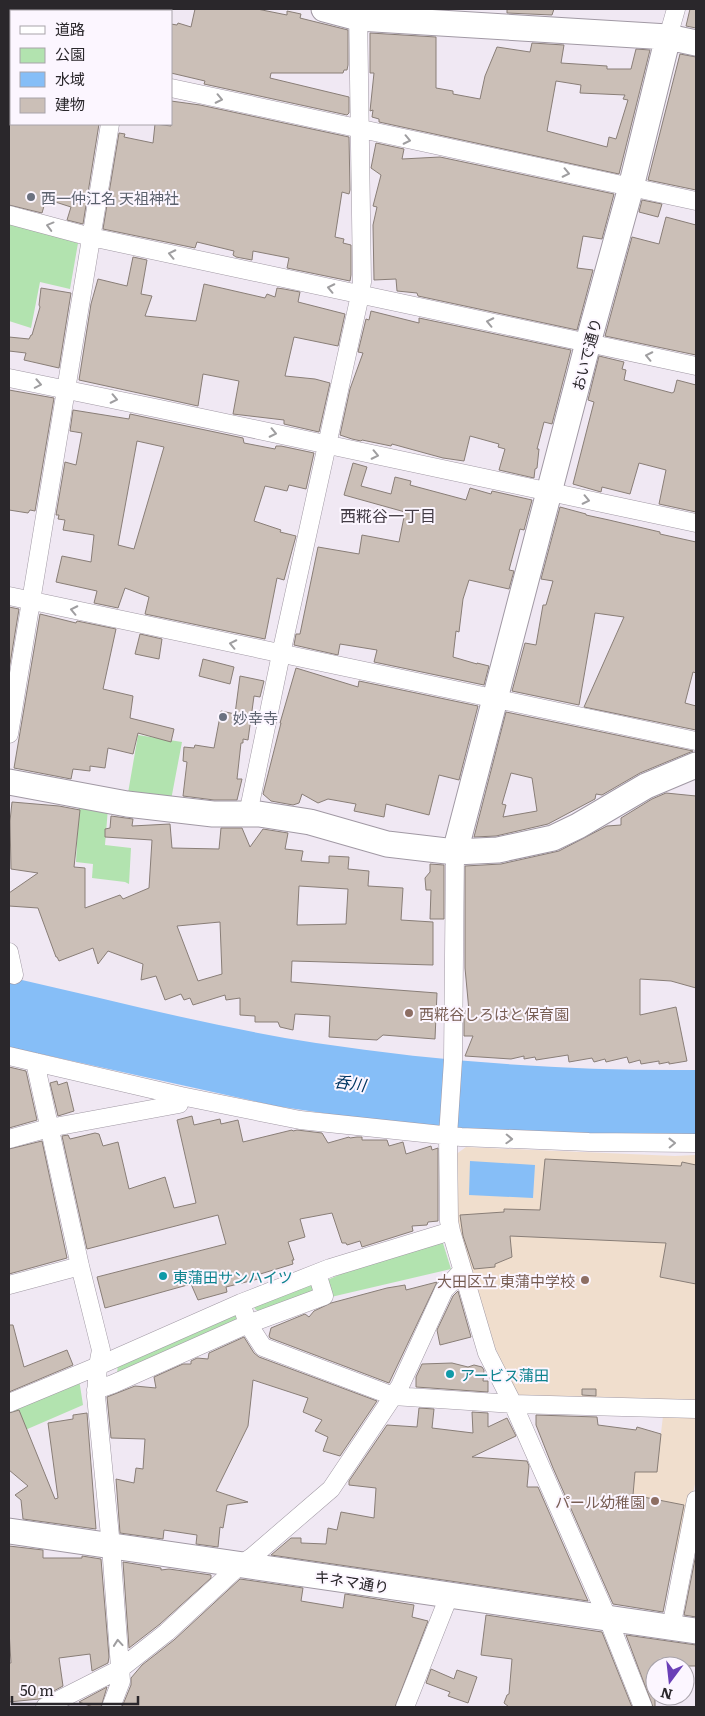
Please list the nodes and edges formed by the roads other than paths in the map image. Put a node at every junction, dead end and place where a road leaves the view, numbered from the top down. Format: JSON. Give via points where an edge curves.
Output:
{"nodes":[{"id":1,"x":324,"y":9,"type":"edge"},
{"id":2,"x":676,"y":9,"type":"edge"},
{"id":3,"x":358,"y":13,"type":"edge"},
{"id":4,"x":668,"y":37,"type":"junction"},
{"id":5,"x":696,"y":43,"type":"edge"},
{"id":6,"x":172,"y":88,"type":"edge"},
{"id":7,"x":110,"y":125,"type":"edge"},
{"id":8,"x":359,"y":130,"type":"junction"},
{"id":9,"x":631,"y":186,"type":"junction"},
{"id":10,"x":696,"y":201,"type":"edge"},
{"id":11,"x":9,"y":215,"type":"edge"},
{"id":12,"x":91,"y":237,"type":"junction"},
{"id":13,"x":360,"y":295,"type":"junction"},
{"id":14,"x":588,"y":343,"type":"junction"},
{"id":15,"x":696,"y":366,"type":"edge"},
{"id":16,"x":9,"y":378,"type":"edge"},
{"id":17,"x":66,"y":389,"type":"junction"},
{"id":18,"x":328,"y":445,"type":"junction"},
{"id":19,"x":549,"y":492,"type":"junction"},
{"id":20,"x":696,"y":524,"type":"edge"},
{"id":21,"x":9,"y":596,"type":"edge"},
{"id":22,"x":31,"y":600,"type":"junction"},
{"id":23,"x":281,"y":654,"type":"junction"},
{"id":24,"x":495,"y":699,"type":"junction"},
{"id":25,"x":9,"y":734,"type":"edge"},
{"id":26,"x":696,"y":740,"type":"edge"},
{"id":27,"x":696,"y":765,"type":"edge"},
{"id":28,"x":9,"y":782,"type":"edge"},
{"id":29,"x":248,"y":814,"type":"junction"},
{"id":30,"x":455,"y":852,"type":"junction"},
{"id":31,"x":9,"y":952,"type":"edge"},
{"id":32,"x":14,"y":975,"type":"dead end"},
{"id":33,"x":9,"y":1056,"type":"edge"},
{"id":34,"x":35,"y":1062,"type":"junction"},
{"id":35,"x":181,"y":1096,"type":"junction"},
{"id":36,"x":49,"y":1128,"type":"junction"},
{"id":37,"x":452,"y":1134,"type":"junction"},
{"id":38,"x":9,"y":1139,"type":"edge"},
{"id":39,"x":696,"y":1143,"type":"edge"},
{"id":40,"x":451,"y":1231,"type":"junction"},
{"id":41,"x":80,"y":1266,"type":"junction"},
{"id":42,"x":462,"y":1271,"type":"junction"},
{"id":43,"x":317,"y":1273,"type":"junction"},
{"id":44,"x":9,"y":1285,"type":"edge"},
{"id":45,"x":241,"y":1302,"type":"junction"},
{"id":46,"x":248,"y":1324,"type":"junction"},
{"id":47,"x":98,"y":1366,"type":"junction"},
{"id":48,"x":96,"y":1390,"type":"junction"},
{"id":49,"x":393,"y":1396,"type":"junction"},
{"id":50,"x":9,"y":1403,"type":"edge"},
{"id":51,"x":513,"y":1404,"type":"junction"},
{"id":52,"x":696,"y":1409,"type":"edge"},
{"id":53,"x":696,"y":1502,"type":"edge"},
{"id":54,"x":9,"y":1531,"type":"edge"},
{"id":55,"x":111,"y":1546,"type":"junction"},
{"id":56,"x":240,"y":1565,"type":"junction"},
{"id":57,"x":449,"y":1596,"type":"junction"},
{"id":58,"x":608,"y":1619,"type":"junction"},
{"id":59,"x":671,"y":1628,"type":"junction"},
{"id":60,"x":696,"y":1632,"type":"edge"},
{"id":61,"x":120,"y":1669,"type":"junction"},
{"id":62,"x":45,"y":1707,"type":"edge"},
{"id":63,"x":111,"y":1707,"type":"edge"},
{"id":64,"x":405,"y":1707,"type":"edge"},
{"id":65,"x":643,"y":1707,"type":"edge"}],
"edges":[{"from":1,"to":3,"type":"street"},
{"from":2,"to":4,"type":"street","name":"おいで通り"},
{"from":3,"to":4,"type":"street"},
{"from":3,"to":8,"type":"street"},
{"from":4,"to":5,"type":"street"},
{"from":4,"to":9,"type":"street","name":"おいで通り"},
{"from":6,"to":8,"type":"street","one_way":true},
{"from":7,"to":12,"type":"street"},
{"from":8,"to":9,"type":"street","one_way":true},
{"from":8,"to":13,"type":"street"},
{"from":9,"to":10,"type":"street"},
{"from":9,"to":14,"type":"street","name":"おいで通り"},
{"from":12,"to":11,"type":"street","one_way":true},
{"from":13,"to":12,"type":"street","one_way":true},
{"from":12,"to":17,"type":"street"},
{"from":14,"to":13,"type":"street","one_way":true},
{"from":13,"to":18,"type":"street"},
{"from":15,"to":14,"type":"street","one_way":true},
{"from":14,"to":19,"type":"street","name":"おいで通り"},
{"from":16,"to":17,"type":"street","one_way":true},
{"from":17,"to":18,"type":"street","one_way":true},
{"from":17,"to":22,"type":"street"},
{"from":18,"to":19,"type":"street","one_way":true},
{"from":18,"to":23,"type":"street"},
{"from":19,"to":20,"type":"street","one_way":true},
{"from":19,"to":24,"type":"street","name":"おいで通り"},
{"from":21,"to":22,"type":"street"},
{"from":23,"to":22,"type":"street","one_way":true},
{"from":22,"to":25,"type":"street"},
{"from":23,"to":24,"type":"street"},
{"from":23,"to":29,"type":"street"},
{"from":24,"to":26,"type":"street"},
{"from":24,"to":30,"type":"street","name":"おいで通り"},
{"from":27,"to":30,"type":"street","via":[[646,786],[553,838],[498,850]]},
{"from":28,"to":29,"type":"street","via":[[128,804],[213,814]]},
{"from":29,"to":30,"type":"street","via":[[310,822],[388,844]]},
{"from":30,"to":37,"type":"street"},
{"from":31,"to":32,"type":"street"},
{"from":33,"to":34,"type":"street"},
{"from":34,"to":35,"type":"street"},
{"from":34,"to":36,"type":"street"},
{"from":35,"to":36,"type":"street","via":[[179,1104]]},
{"from":35,"to":37,"type":"street","via":[[300,1120]]},
{"from":36,"to":38,"type":"street"},
{"from":36,"to":41,"type":"street"},
{"from":37,"to":39,"type":"street","one_way":true,"via":[[589,1142]]},
{"from":37,"to":40,"type":"street"},
{"from":40,"to":42,"type":"street"},
{"from":40,"to":43,"type":"street"},
{"from":41,"to":44,"type":"street"},
{"from":41,"to":47,"type":"street","via":[[101,1350]]},
{"from":42,"to":49,"type":"street","via":[[444,1290]]},
{"from":42,"to":51,"type":"street","via":[[487,1353]]},
{"from":43,"to":45,"type":"street"},
{"from":43,"to":46,"type":"street","via":[[324,1296]]},
{"from":45,"to":46,"type":"street"},
{"from":45,"to":47,"type":"street"},
{"from":46,"to":48,"type":"street"},
{"from":46,"to":49,"type":"street","via":[[263,1347]]},
{"from":47,"to":48,"type":"street"},
{"from":47,"to":50,"type":"street"},
{"from":48,"to":55,"type":"street"},
{"from":49,"to":51,"type":"street"},
{"from":49,"to":56,"type":"street","via":[[331,1489]]},
{"from":51,"to":52,"type":"street"},
{"from":51,"to":58,"type":"street"},
{"from":53,"to":59,"type":"street"},
{"from":54,"to":55,"type":"street","name":"キネマ通り"},
{"from":55,"to":56,"type":"street","name":"キネマ通り"},
{"from":61,"to":55,"type":"street","one_way":true},
{"from":56,"to":57,"type":"street","name":"キネマ通り"},
{"from":56,"to":61,"type":"street","via":[[168,1632]]},
{"from":57,"to":58,"type":"street","name":"キネマ通り"},
{"from":57,"to":64,"type":"street"},
{"from":58,"to":59,"type":"street","name":"キネマ通り"},
{"from":58,"to":65,"type":"street"},
{"from":59,"to":60,"type":"street","name":"キネマ通り"},
{"from":61,"to":62,"type":"street"},
{"from":61,"to":63,"type":"street","via":[[121,1681]]}]}
